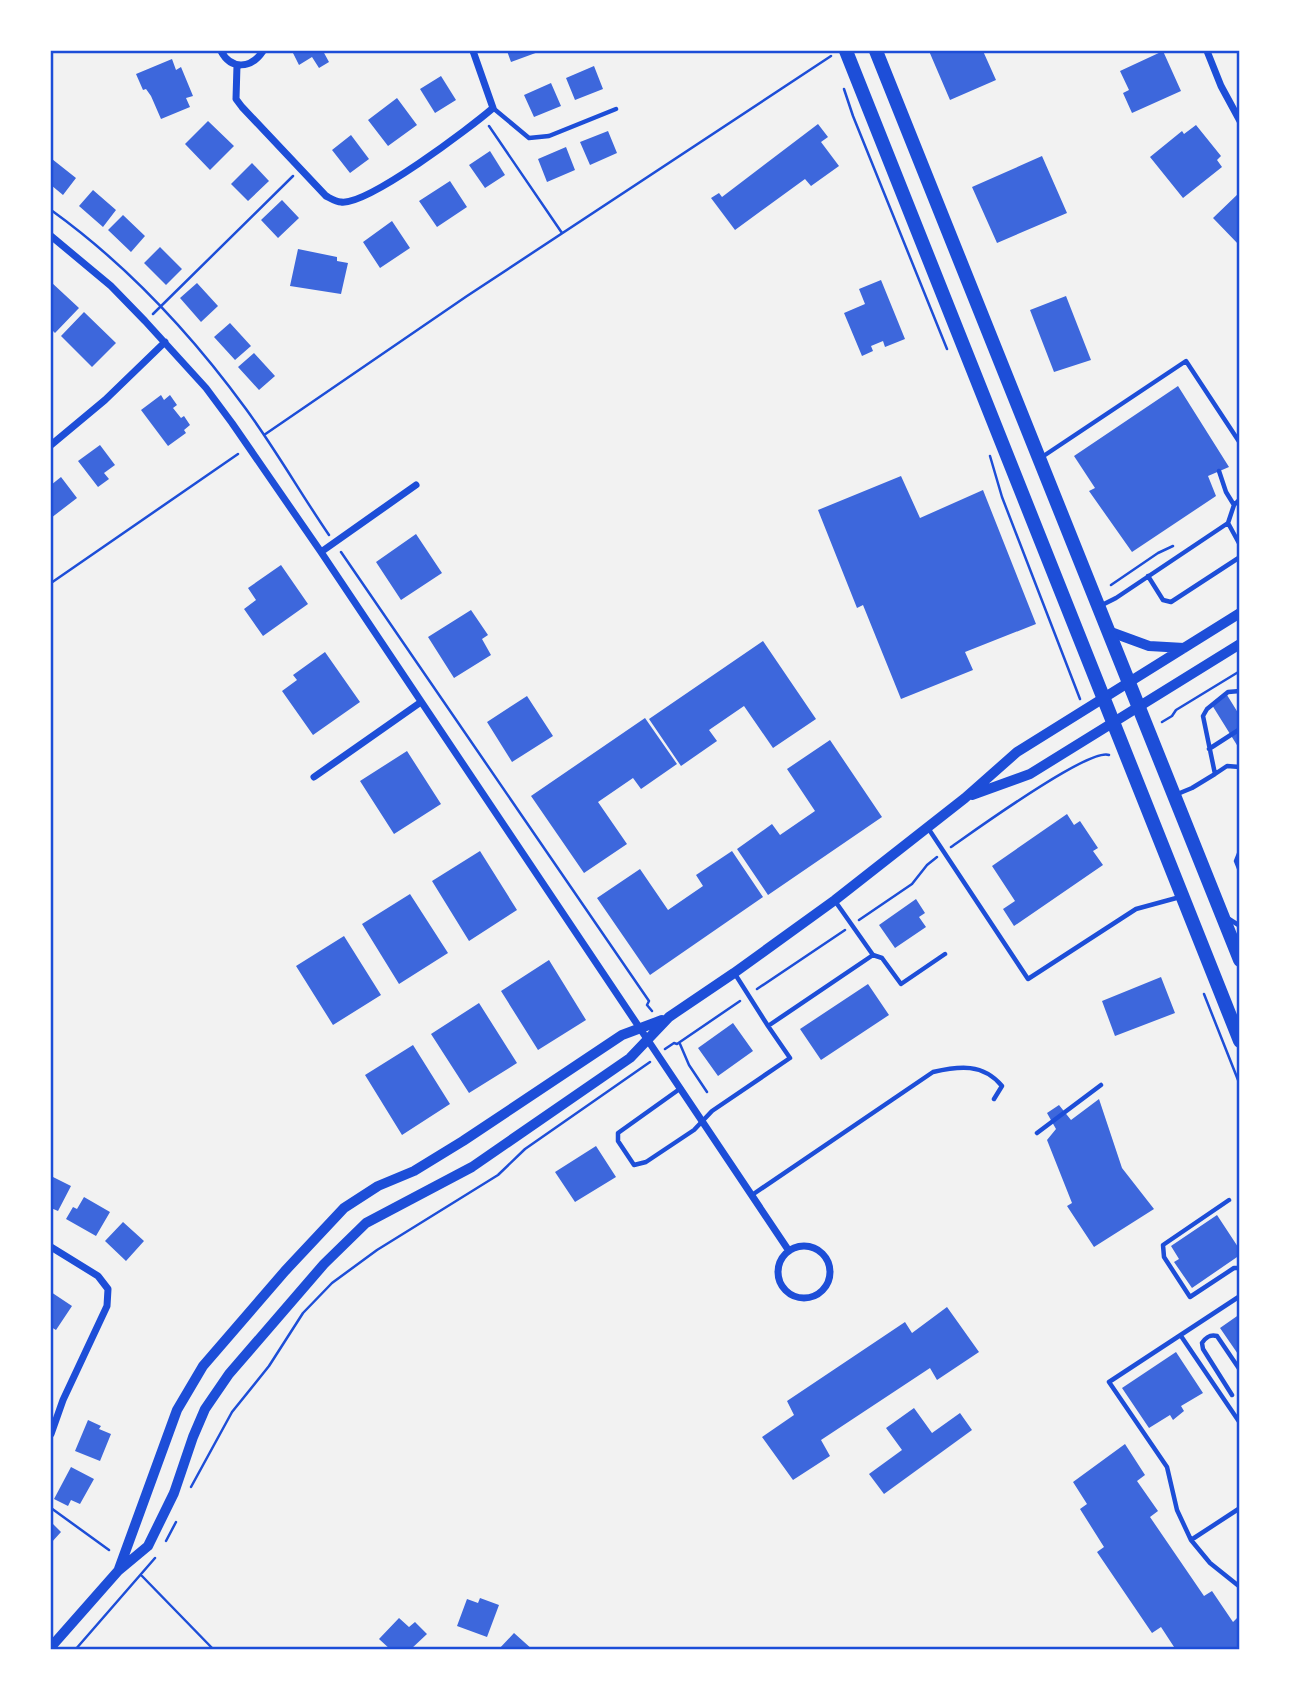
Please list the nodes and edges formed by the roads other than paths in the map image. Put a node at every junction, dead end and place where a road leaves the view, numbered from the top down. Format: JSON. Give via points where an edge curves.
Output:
{"nodes":[{"id":1,"x":221,"y":51,"type":"edge"},
{"id":2,"x":262,"y":51,"type":"edge"},
{"id":3,"x":473,"y":51,"type":"edge"},
{"id":4,"x":846,"y":51,"type":"edge"},
{"id":5,"x":876,"y":51,"type":"edge"},
{"id":6,"x":1207,"y":51,"type":"edge"},
{"id":7,"x":237,"y":65,"type":"junction"},
{"id":8,"x":493,"y":108,"type":"junction"},
{"id":9,"x":616,"y":109,"type":"dead end"},
{"id":10,"x":1240,"y":121,"type":"edge"},
{"id":11,"x":51,"y":236,"type":"edge"},
{"id":12,"x":165,"y":342,"type":"junction"},
{"id":13,"x":1240,"y":443,"type":"edge"},
{"id":14,"x":51,"y":445,"type":"edge"},
{"id":15,"x":1039,"y":458,"type":"junction"},
{"id":16,"x":1219,"y":471,"type":"dead end"},
{"id":17,"x":416,"y":485,"type":"dead end"},
{"id":18,"x":1240,"y":499,"type":"edge"},
{"id":19,"x":1234,"y":505,"type":"junction"},
{"id":20,"x":1228,"y":523,"type":"junction"},
{"id":21,"x":1240,"y":545,"type":"edge"},
{"id":22,"x":321,"y":552,"type":"junction"},
{"id":23,"x":1240,"y":557,"type":"edge"},
{"id":24,"x":1148,"y":576,"type":"junction"},
{"id":25,"x":1098,"y":607,"type":"junction"},
{"id":26,"x":1240,"y":613,"type":"edge"},
{"id":27,"x":1108,"y":631,"type":"junction"},
{"id":28,"x":1240,"y":644,"type":"edge"},
{"id":29,"x":1184,"y":648,"type":"junction"},
{"id":30,"x":1129,"y":683,"type":"junction"},
{"id":31,"x":1239,"y":693,"type":"edge"},
{"id":32,"x":1105,"y":698,"type":"junction"},
{"id":33,"x":421,"y":702,"type":"junction"},
{"id":34,"x":1139,"y":707,"type":"junction"},
{"id":35,"x":1114,"y":722,"type":"junction"},
{"id":36,"x":1240,"y":729,"type":"edge"},
{"id":37,"x":1209,"y":749,"type":"junction"},
{"id":38,"x":1240,"y":767,"type":"edge"},
{"id":39,"x":1215,"y":774,"type":"junction"},
{"id":40,"x":314,"y":777,"type":"dead end"},
{"id":41,"x":1174,"y":796,"type":"junction"},
{"id":42,"x":965,"y":798,"type":"junction"},
{"id":43,"x":927,"y":827,"type":"junction"},
{"id":44,"x":1240,"y":851,"type":"edge"},
{"id":45,"x":1240,"y":871,"type":"edge"},
{"id":46,"x":1183,"y":895,"type":"junction"},
{"id":47,"x":835,"y":900,"type":"junction"},
{"id":48,"x":1222,"y":914,"type":"junction"},
{"id":49,"x":1240,"y":926,"type":"edge"},
{"id":50,"x":945,"y":954,"type":"dead end"},
{"id":51,"x":873,"y":955,"type":"junction"},
{"id":52,"x":1240,"y":960,"type":"edge"},
{"id":53,"x":734,"y":973,"type":"junction"},
{"id":54,"x":768,"y":1026,"type":"junction"},
{"id":55,"x":645,"y":1033,"type":"junction"},
{"id":56,"x":1240,"y":1041,"type":"edge"},
{"id":57,"x":1101,"y":1085,"type":"dead end"},
{"id":58,"x":681,"y":1088,"type":"junction"},
{"id":59,"x":994,"y":1099,"type":"dead end"},
{"id":60,"x":703,"y":1121,"type":"junction"},
{"id":61,"x":1037,"y":1133,"type":"dead end"},
{"id":62,"x":752,"y":1195,"type":"junction"},
{"id":63,"x":1229,"y":1200,"type":"dead end"},
{"id":64,"x":51,"y":1247,"type":"edge"},
{"id":65,"x":789,"y":1251,"type":"junction"},
{"id":66,"x":1240,"y":1268,"type":"edge"},
{"id":67,"x":1240,"y":1296,"type":"edge"},
{"id":68,"x":1181,"y":1336,"type":"junction"},
{"id":69,"x":1240,"y":1370,"type":"edge"},
{"id":70,"x":1232,"y":1395,"type":"dead end"},
{"id":71,"x":1240,"y":1423,"type":"edge"},
{"id":72,"x":51,"y":1434,"type":"edge"},
{"id":73,"x":1240,"y":1508,"type":"edge"},
{"id":74,"x":1191,"y":1540,"type":"junction"},
{"id":75,"x":118,"y":1571,"type":"junction"},
{"id":76,"x":1240,"y":1587,"type":"edge"},
{"id":77,"x":51,"y":1647,"type":"edge"}],
"edges":[{"from":1,"to":7,"type":"street"},
{"from":2,"to":7,"type":"street","via":[[253,61]]},
{"from":3,"to":8,"type":"street"},
{"from":4,"to":32,"type":"main road"},
{"from":5,"to":15,"type":"main road"},
{"from":6,"to":10,"type":"street"},
{"from":7,"to":8,"type":"street","via":[[236,99],[326,196],[341,202],[388,184]]},
{"from":8,"to":9,"type":"lane","via":[[529,138],[550,136]]},
{"from":11,"to":12,"type":"street","via":[[111,286]]},
{"from":12,"to":14,"type":"street"},
{"from":12,"to":22,"type":"street","via":[[219,406]]},
{"from":13,"to":15,"type":"lane","via":[[1186,361]]},
{"from":15,"to":25,"type":"main road"},
{"from":16,"to":19,"type":"lane"},
{"from":17,"to":22,"type":"street"},
{"from":18,"to":19,"type":"lane"},
{"from":19,"to":20,"type":"lane"},
{"from":20,"to":21,"type":"lane"},
{"from":20,"to":24,"type":"lane"},
{"from":22,"to":33,"type":"street"},
{"from":23,"to":24,"type":"lane","via":[[1171,602],[1163,600]]},
{"from":24,"to":25,"type":"lane"},
{"from":25,"to":27,"type":"main road"},
{"from":26,"to":29,"type":"street"},
{"from":27,"to":29,"type":"street","via":[[1149,646]]},
{"from":27,"to":30,"type":"main road"},
{"from":28,"to":34,"type":"street"},
{"from":29,"to":30,"type":"street"},
{"from":30,"to":32,"type":"street"},
{"from":30,"to":34,"type":"main road"},
{"from":31,"to":37,"type":"lane","via":[[1228,692],[1204,712]]},
{"from":32,"to":35,"type":"main road"},
{"from":32,"to":42,"type":"street","via":[[1017,752]]},
{"from":33,"to":40,"type":"street"},
{"from":33,"to":55,"type":"street"},
{"from":34,"to":35,"type":"street"},
{"from":34,"to":41,"type":"main road"},
{"from":35,"to":42,"type":"street","via":[[1030,774]]},
{"from":35,"to":46,"type":"main road"},
{"from":36,"to":37,"type":"lane"},
{"from":37,"to":39,"type":"lane"},
{"from":38,"to":39,"type":"lane","via":[[1227,766]]},
{"from":39,"to":41,"type":"lane"},
{"from":41,"to":48,"type":"main road"},
{"from":42,"to":43,"type":"street"},
{"from":43,"to":46,"type":"lane","via":[[1028,979],[1136,909]]},
{"from":43,"to":47,"type":"street"},
{"from":44,"to":45,"type":"lane","via":[[1236,861]]},
{"from":46,"to":56,"type":"main road"},
{"from":47,"to":51,"type":"lane"},
{"from":47,"to":53,"type":"street"},
{"from":48,"to":49,"type":"lane"},
{"from":48,"to":52,"type":"main road"},
{"from":50,"to":51,"type":"lane","via":[[901,984],[882,958]]},
{"from":51,"to":54,"type":"lane"},
{"from":53,"to":54,"type":"lane"},
{"from":53,"to":55,"type":"street"},
{"from":54,"to":60,"type":"lane","via":[[790,1058]]},
{"from":55,"to":58,"type":"street"},
{"from":55,"to":75,"type":"street","via":[[630,1058],[472,1167],[366,1223],[346,1240],[229,1374],[205,1409],[161,1523],[148,1546]]},
{"from":55,"to":75,"type":"street","via":[[622,1035],[433,1160],[344,1208],[203,1366],[177,1410]]},
{"from":57,"to":61,"type":"lane"},
{"from":58,"to":60,"type":"street"},
{"from":58,"to":60,"type":"lane","via":[[621,1130],[617,1137],[620,1145],[634,1165],[641,1165]]},
{"from":59,"to":62,"type":"lane","via":[[1002,1086],[983,1069],[933,1072]]},
{"from":60,"to":62,"type":"street"},
{"from":62,"to":65,"type":"street"},
{"from":63,"to":66,"type":"lane","via":[[1163,1245],[1164,1257],[1190,1297]]},
{"from":64,"to":72,"type":"street","via":[[97,1276],[108,1289],[107,1306]]},
{"from":65,"to":65,"type":"street","via":[[779,1265],[780,1283],[801,1298],[818,1294],[829,1280],[825,1257],[804,1246]]},
{"from":67,"to":68,"type":"lane"},
{"from":68,"to":71,"type":"lane"},
{"from":68,"to":74,"type":"lane","via":[[1109,1382],[1167,1467],[1177,1510]]},
{"from":69,"to":70,"type":"lane","via":[[1217,1336],[1206,1338],[1203,1349]]},
{"from":73,"to":74,"type":"lane"},
{"from":74,"to":76,"type":"lane"},
{"from":75,"to":77,"type":"street"}]}
